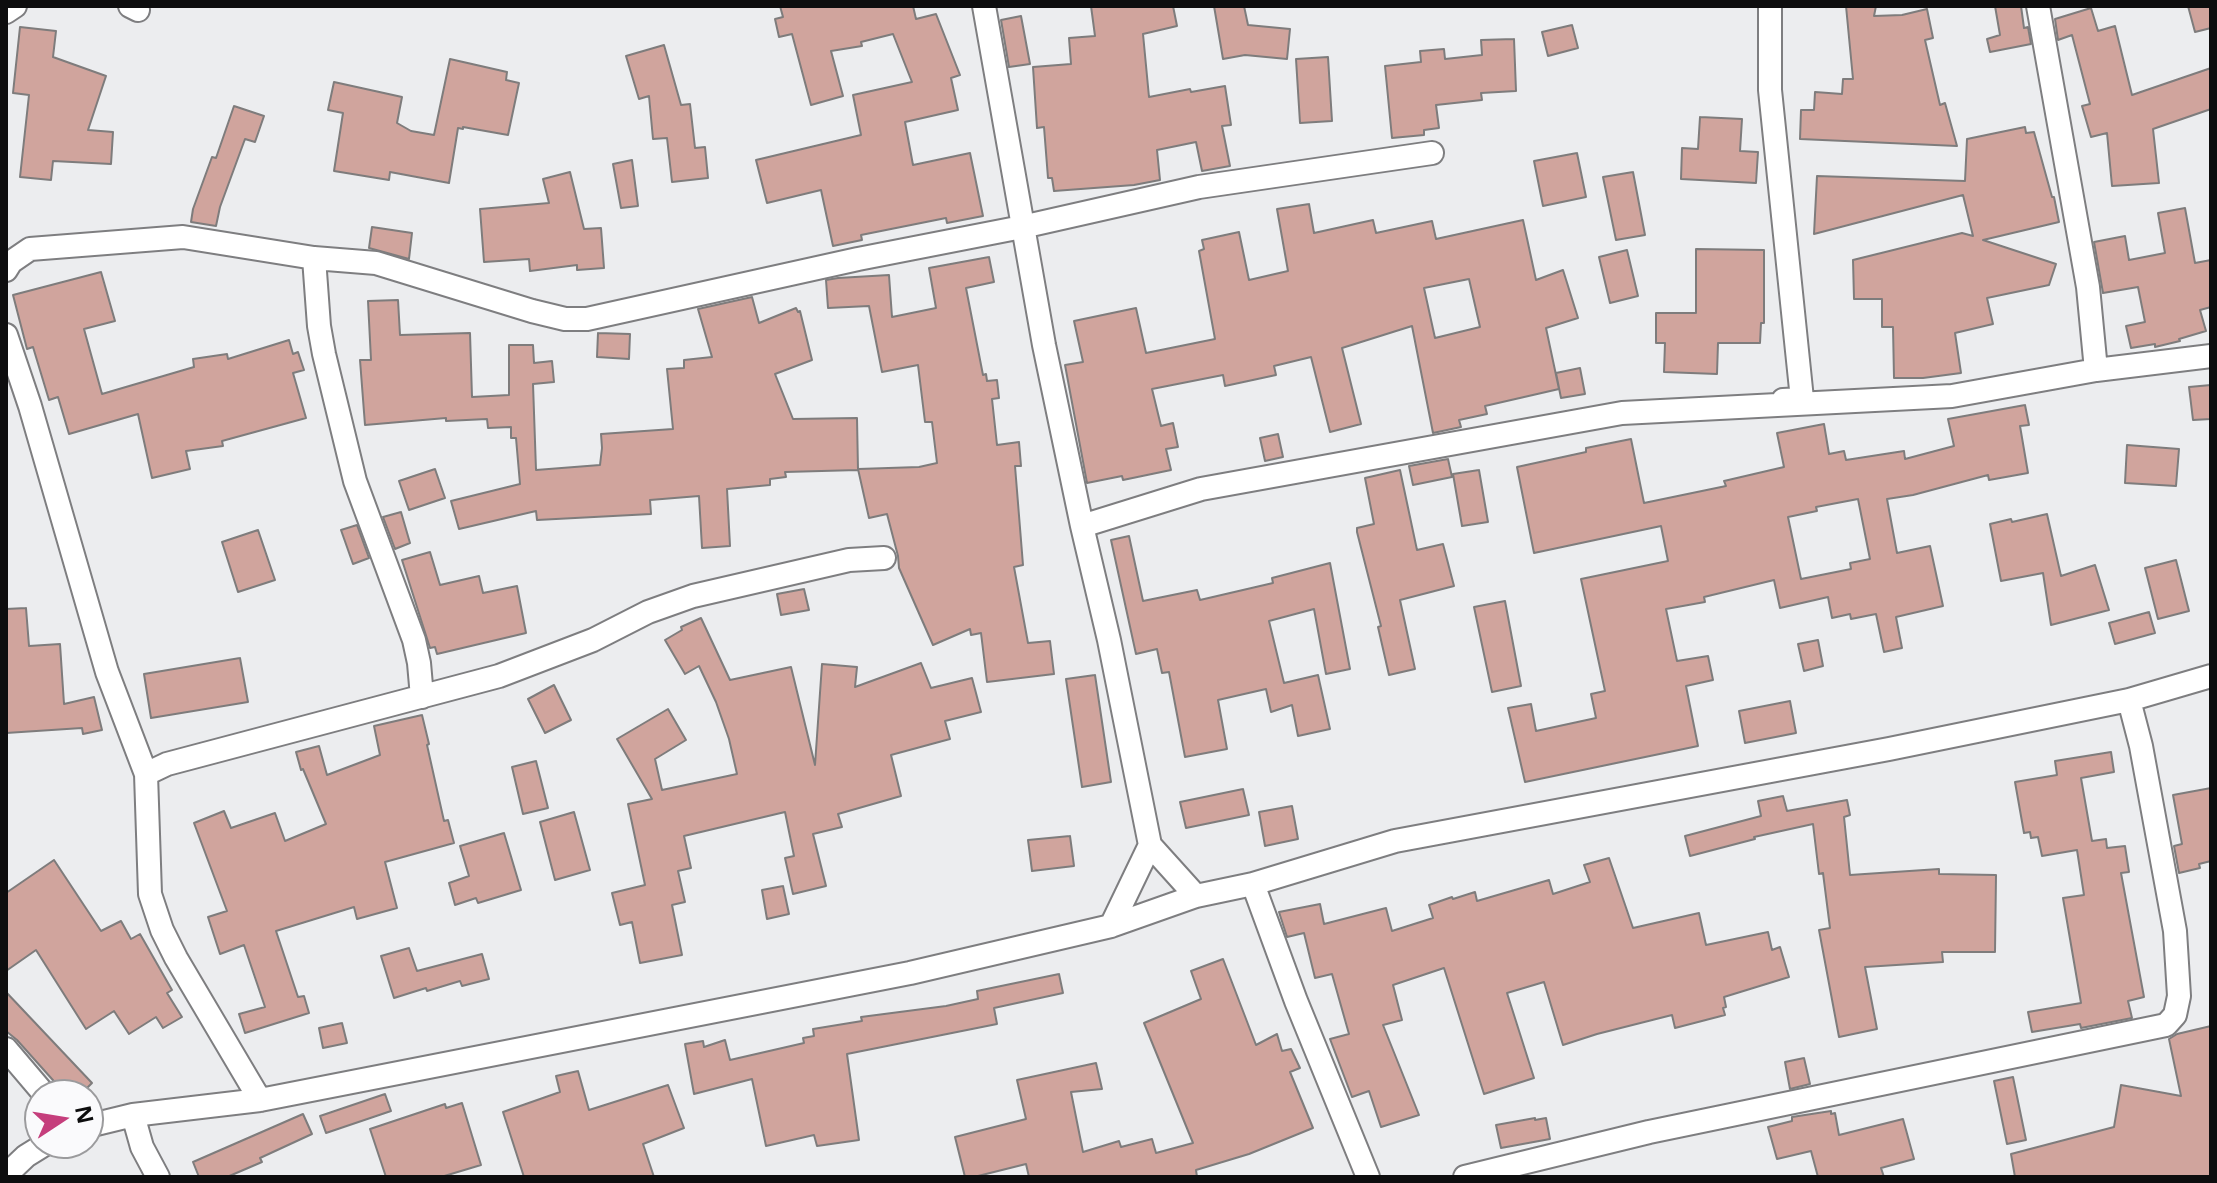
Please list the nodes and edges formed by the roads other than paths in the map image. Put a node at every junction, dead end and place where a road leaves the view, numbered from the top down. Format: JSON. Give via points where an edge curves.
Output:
{"nodes":[{"id":1,"x":15,"y":6,"type":"edge"},
{"id":2,"x":984,"y":6,"type":"edge"},
{"id":3,"x":1770,"y":6,"type":"edge"},
{"id":4,"x":2038,"y":6,"type":"edge"},
{"id":5,"x":6,"y":12,"type":"edge"},
{"id":6,"x":1432,"y":153,"type":"dead end"},
{"id":7,"x":1022,"y":227,"type":"junction"},
{"id":8,"x":314,"y":258,"type":"junction"},
{"id":9,"x":6,"y":270,"type":"edge"},
{"id":10,"x":6,"y":335,"type":"edge"},
{"id":11,"x":2211,"y":356,"type":"edge"},
{"id":12,"x":2096,"y":370,"type":"junction"},
{"id":13,"x":1622,"y":413,"type":"junction"},
{"id":14,"x":1082,"y":526,"type":"junction"},
{"id":15,"x":884,"y":558,"type":"dead end"},
{"id":16,"x":2211,"y":676,"type":"edge"},
{"id":17,"x":422,"y":697,"type":"junction"},
{"id":18,"x":2129,"y":700,"type":"junction"},
{"id":19,"x":146,"y":774,"type":"junction"},
{"id":20,"x":1150,"y":845,"type":"junction"},
{"id":21,"x":1253,"y":884,"type":"junction"},
{"id":22,"x":1196,"y":896,"type":"junction"},
{"id":23,"x":1111,"y":926,"type":"junction"},
{"id":24,"x":6,"y":1049,"type":"edge"},
{"id":25,"x":31,"y":1079,"type":"edge"},
{"id":26,"x":260,"y":1100,"type":"junction"},
{"id":27,"x":133,"y":1115,"type":"junction"},
{"id":28,"x":104,"y":1122,"type":"edge"},
{"id":29,"x":24,"y":1158,"type":"edge"},
{"id":30,"x":6,"y":1175,"type":"edge"},
{"id":31,"x":158,"y":1177,"type":"edge"},
{"id":32,"x":1368,"y":1177,"type":"edge"},
{"id":33,"x":1465,"y":1177,"type":"edge"}],
"edges":[{"from":1,"to":5,"type":"street"},
{"from":2,"to":7,"type":"street"},
{"from":3,"to":13,"type":"street","via":[[1770,90],[1802,399]]},
{"from":4,"to":12,"type":"street","via":[[2088,287]]},
{"from":6,"to":7,"type":"street","via":[[1199,187]]},
{"from":7,"to":8,"type":"street","via":[[587,319],[532,311],[376,263]]},
{"from":7,"to":14,"type":"street"},
{"from":8,"to":9,"type":"street","via":[[183,237],[30,249]]},
{"from":8,"to":17,"type":"street","via":[[327,368],[355,481],[414,640]]},
{"from":10,"to":19,"type":"street","via":[[107,672]]},
{"from":11,"to":12,"type":"street"},
{"from":12,"to":13,"type":"street","via":[[1952,396]]},
{"from":13,"to":14,"type":"street","via":[[1201,489]]},
{"from":14,"to":20,"type":"street"},
{"from":15,"to":17,"type":"street","via":[[849,560],[693,596],[512,671]]},
{"from":16,"to":18,"type":"street"},
{"from":17,"to":19,"type":"street"},
{"from":18,"to":21,"type":"street","via":[[1395,841]]},
{"from":18,"to":33,"type":"street","via":[[2175,931],[2179,996],[2175,1015],[2166,1025],[1649,1132]]},
{"from":19,"to":26,"type":"street","via":[[150,894],[162,930]]},
{"from":20,"to":22,"type":"street"},
{"from":20,"to":23,"type":"street"},
{"from":21,"to":22,"type":"street"},
{"from":21,"to":32,"type":"street"},
{"from":22,"to":23,"type":"street"},
{"from":23,"to":26,"type":"street","via":[[910,973]]},
{"from":24,"to":25,"type":"street"},
{"from":26,"to":27,"type":"street"},
{"from":27,"to":28,"type":"street"},
{"from":27,"to":31,"type":"street"},
{"from":29,"to":30,"type":"street"}]}
